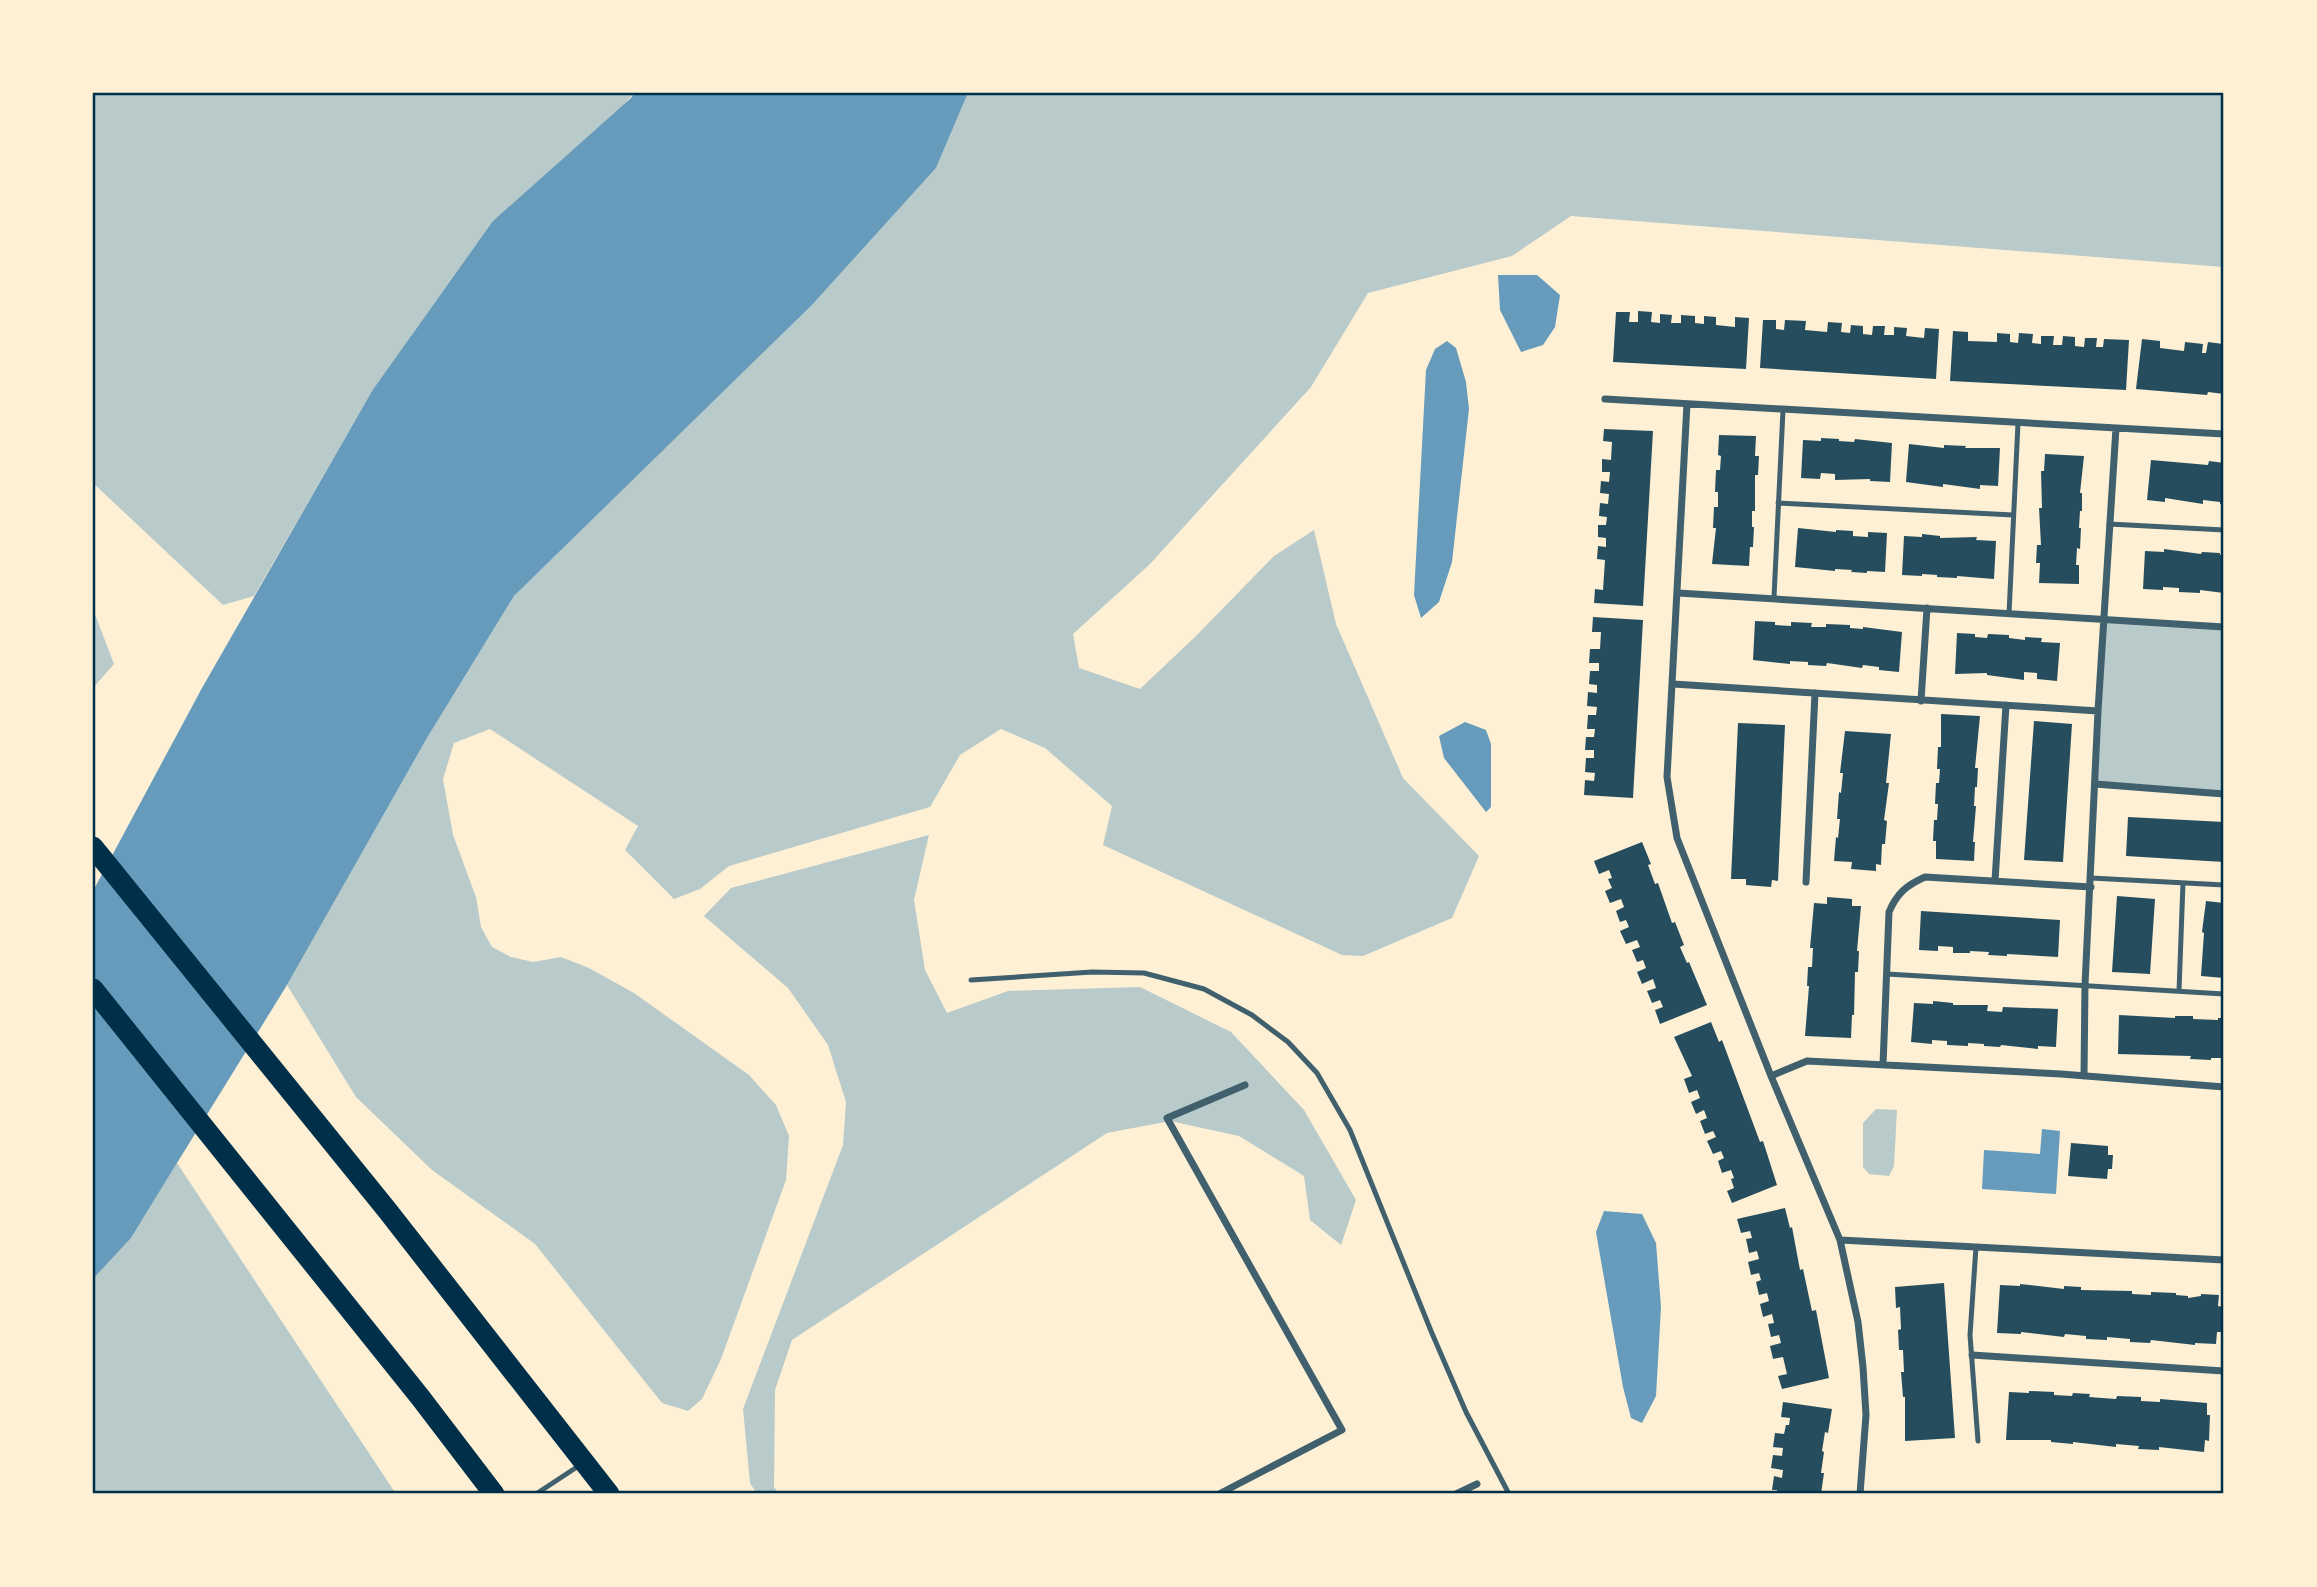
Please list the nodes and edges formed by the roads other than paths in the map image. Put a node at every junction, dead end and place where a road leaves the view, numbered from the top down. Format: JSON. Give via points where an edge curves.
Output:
{"nodes":[{"id":1,"x":1605,"y":399,"type":"dead end"},
{"id":2,"x":1687,"y":404,"type":"junction"},
{"id":3,"x":1783,"y":410,"type":"junction"},
{"id":4,"x":2018,"y":423,"type":"junction"},
{"id":5,"x":2116,"y":428,"type":"junction"},
{"id":6,"x":2224,"y":434,"type":"edge"},
{"id":7,"x":1778,"y":503,"type":"junction"},
{"id":8,"x":2014,"y":515,"type":"junction"},
{"id":9,"x":2109,"y":524,"type":"junction"},
{"id":10,"x":2224,"y":530,"type":"edge"},
{"id":11,"x":1678,"y":593,"type":"junction"},
{"id":12,"x":1774,"y":597,"type":"junction"},
{"id":13,"x":1927,"y":608,"type":"junction"},
{"id":14,"x":2009,"y":614,"type":"junction"},
{"id":15,"x":2103,"y":619,"type":"junction"},
{"id":16,"x":2224,"y":627,"type":"edge"},
{"id":17,"x":1673,"y":684,"type":"junction"},
{"id":18,"x":1815,"y":693,"type":"junction"},
{"id":19,"x":1921,"y":701,"type":"junction"},
{"id":20,"x":2006,"y":705,"type":"junction"},
{"id":21,"x":2098,"y":711,"type":"junction"},
{"id":22,"x":2095,"y":784,"type":"junction"},
{"id":23,"x":2224,"y":794,"type":"edge"},
{"id":24,"x":93,"y":847,"type":"edge"},
{"id":25,"x":2091,"y":878,"type":"junction"},
{"id":26,"x":1995,"y":881,"type":"junction"},
{"id":27,"x":1806,"y":882,"type":"dead end"},
{"id":28,"x":2183,"y":883,"type":"junction"},
{"id":29,"x":2224,"y":885,"type":"edge"},
{"id":30,"x":2091,"y":887,"type":"junction"},
{"id":31,"x":1887,"y":974,"type":"junction"},
{"id":32,"x":971,"y":980,"type":"dead end"},
{"id":33,"x":2085,"y":985,"type":"junction"},
{"id":34,"x":93,"y":989,"type":"edge"},
{"id":35,"x":2179,"y":991,"type":"junction"},
{"id":36,"x":2224,"y":994,"type":"edge"},
{"id":37,"x":1883,"y":1065,"type":"junction"},
{"id":38,"x":1771,"y":1076,"type":"junction"},
{"id":39,"x":2084,"y":1076,"type":"junction"},
{"id":40,"x":1245,"y":1085,"type":"dead end"},
{"id":41,"x":2224,"y":1087,"type":"edge"},
{"id":42,"x":1840,"y":1240,"type":"junction"},
{"id":43,"x":1976,"y":1247,"type":"junction"},
{"id":44,"x":2224,"y":1260,"type":"edge"},
{"id":45,"x":1972,"y":1354,"type":"junction"},
{"id":46,"x":2224,"y":1371,"type":"edge"},
{"id":47,"x":1978,"y":1441,"type":"dead end"},
{"id":48,"x":584,"y":1462,"type":"junction"},
{"id":49,"x":1477,"y":1484,"type":"dead end"},
{"id":50,"x":494,"y":1494,"type":"edge"},
{"id":51,"x":536,"y":1494,"type":"edge"},
{"id":52,"x":609,"y":1494,"type":"edge"},
{"id":53,"x":1219,"y":1494,"type":"edge"},
{"id":54,"x":1456,"y":1494,"type":"edge"},
{"id":55,"x":1509,"y":1494,"type":"edge"},
{"id":56,"x":1860,"y":1494,"type":"edge"}],
"edges":[{"from":1,"to":2,"type":"street"},
{"from":2,"to":3,"type":"street"},
{"from":2,"to":11,"type":"street"},
{"from":3,"to":4,"type":"street"},
{"from":3,"to":7,"type":"lane"},
{"from":4,"to":5,"type":"street"},
{"from":4,"to":8,"type":"lane"},
{"from":5,"to":6,"type":"street"},
{"from":5,"to":9,"type":"street"},
{"from":7,"to":8,"type":"lane"},
{"from":7,"to":12,"type":"lane"},
{"from":8,"to":14,"type":"lane"},
{"from":9,"to":10,"type":"lane"},
{"from":9,"to":15,"type":"street"},
{"from":11,"to":12,"type":"street"},
{"from":11,"to":17,"type":"street"},
{"from":12,"to":13,"type":"street"},
{"from":13,"to":14,"type":"street"},
{"from":13,"to":19,"type":"street"},
{"from":14,"to":15,"type":"street"},
{"from":15,"to":16,"type":"street"},
{"from":15,"to":21,"type":"street"},
{"from":17,"to":18,"type":"street"},
{"from":17,"to":38,"type":"street","via":[[1667,777],[1677,838]]},
{"from":18,"to":19,"type":"street"},
{"from":18,"to":27,"type":"street"},
{"from":19,"to":20,"type":"street"},
{"from":20,"to":21,"type":"street"},
{"from":20,"to":26,"type":"street"},
{"from":21,"to":22,"type":"street"},
{"from":22,"to":23,"type":"street"},
{"from":22,"to":25,"type":"street"},
{"from":24,"to":48,"type":"highway"},
{"from":25,"to":28,"type":"lane"},
{"from":25,"to":30,"type":"street"},
{"from":26,"to":30,"type":"street"},
{"from":26,"to":31,"type":"street","via":[[1925,877],[1909,884],[1889,912]]},
{"from":28,"to":29,"type":"lane"},
{"from":28,"to":35,"type":"lane"},
{"from":30,"to":33,"type":"street"},
{"from":31,"to":33,"type":"lane"},
{"from":31,"to":37,"type":"street"},
{"from":32,"to":55,"type":"lane","via":[[1144,973],[1204,989],[1252,1015],[1288,1042],[1317,1073],[1350,1130],[1466,1412]]},
{"from":33,"to":35,"type":"lane"},
{"from":33,"to":39,"type":"street"},
{"from":34,"to":50,"type":"highway"},
{"from":35,"to":36,"type":"lane"},
{"from":37,"to":38,"type":"street","via":[[1807,1061]]},
{"from":37,"to":39,"type":"street"},
{"from":38,"to":42,"type":"street"},
{"from":39,"to":41,"type":"street"},
{"from":40,"to":53,"type":"street","via":[[1167,1118],[1342,1430]]},
{"from":42,"to":43,"type":"street"},
{"from":42,"to":56,"type":"street","via":[[1863,1367],[1866,1415]]},
{"from":43,"to":44,"type":"street"},
{"from":43,"to":45,"type":"lane"},
{"from":45,"to":46,"type":"street"},
{"from":45,"to":47,"type":"lane"},
{"from":48,"to":51,"type":"lane"},
{"from":48,"to":52,"type":"highway"},
{"from":49,"to":54,"type":"street"}]}
